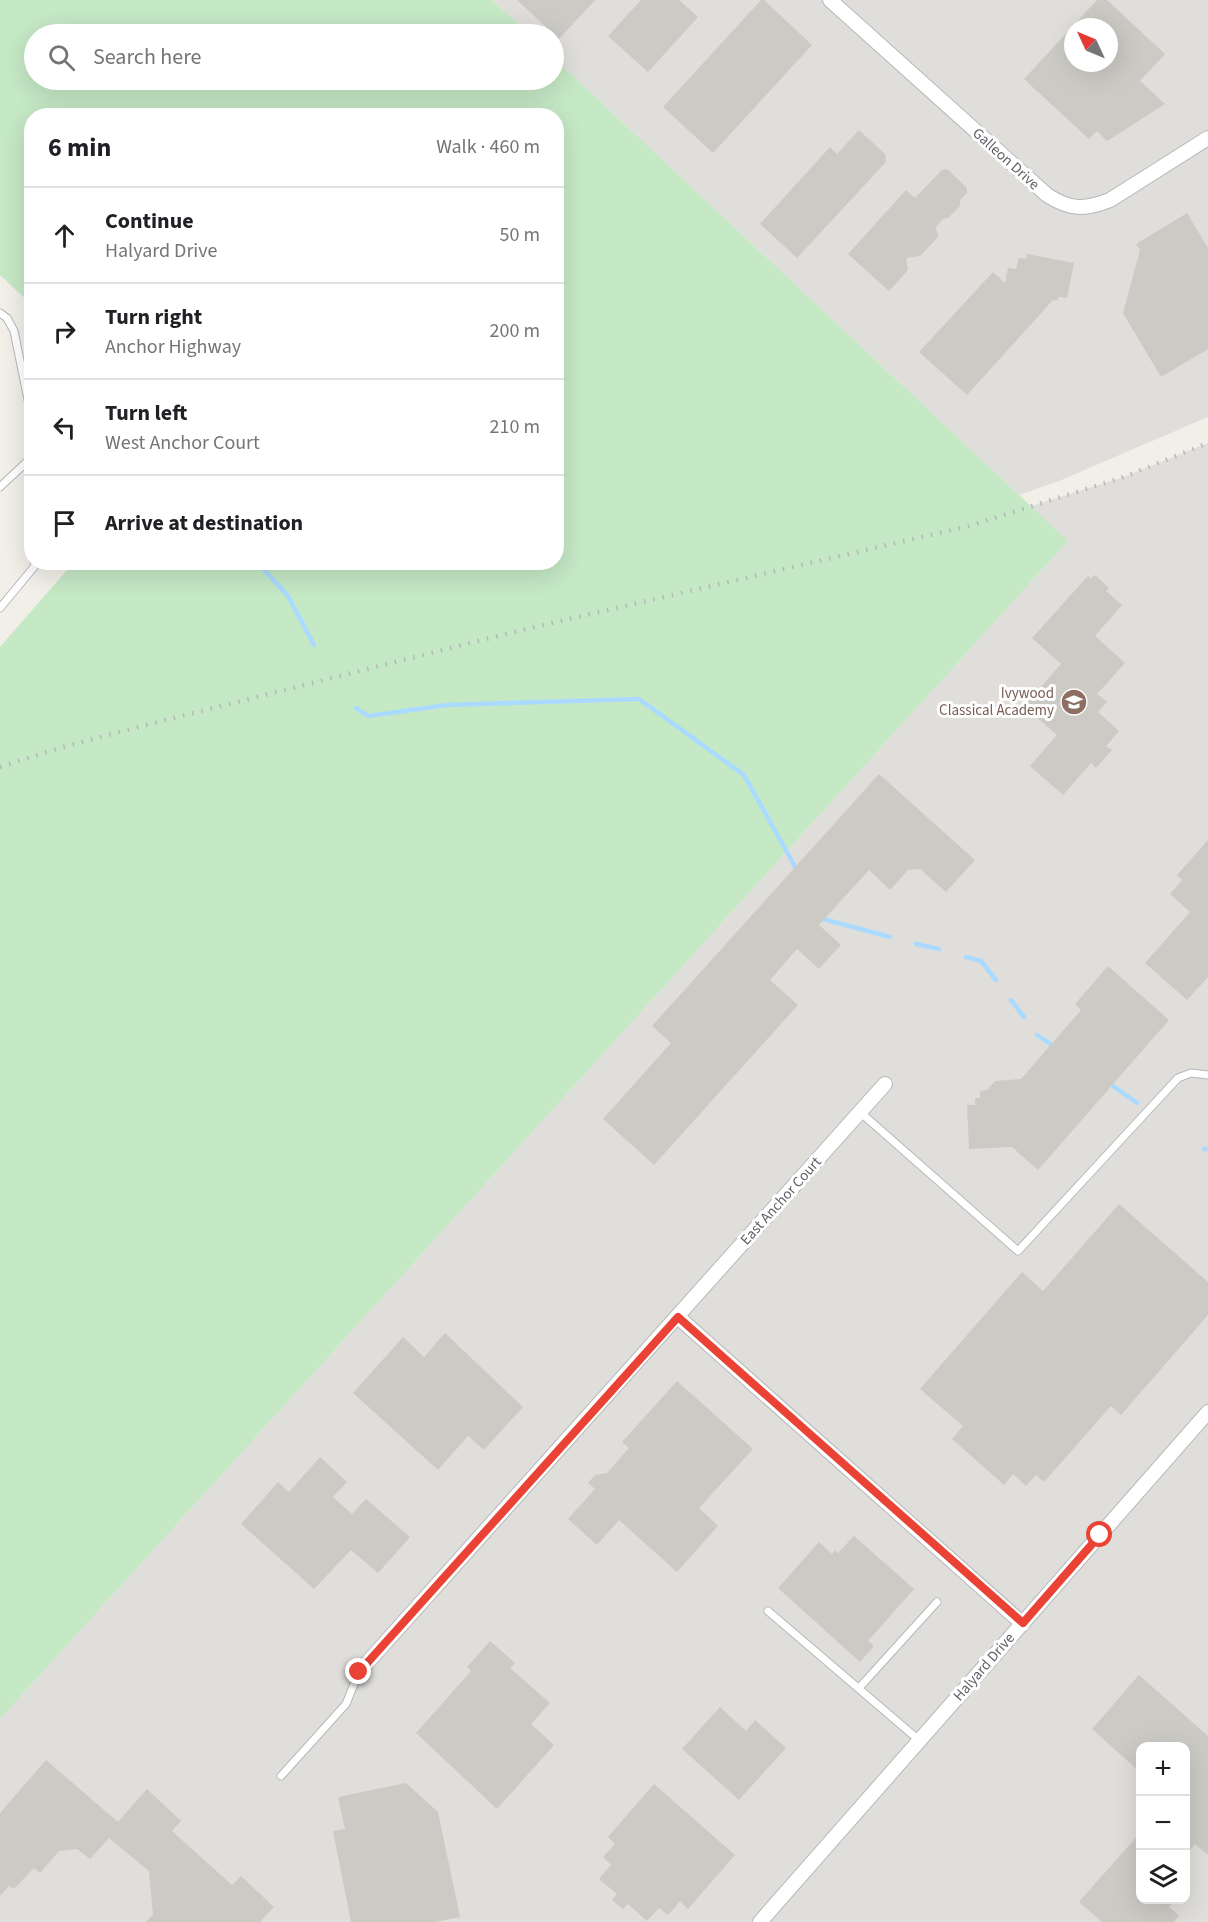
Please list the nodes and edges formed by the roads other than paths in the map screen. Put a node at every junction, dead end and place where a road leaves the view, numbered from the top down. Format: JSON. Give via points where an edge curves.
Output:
{"nodes":[{"id":1,"x":830,"y":0,"type":"edge"},
{"id":2,"x":1208,"y":138,"type":"edge"},
{"id":3,"x":0,"y":313,"type":"edge"},
{"id":4,"x":24,"y":380,"type":"edge"},
{"id":5,"x":24,"y":464,"type":"edge"},
{"id":6,"x":0,"y":487,"type":"edge"},
{"id":7,"x":32,"y":570,"type":"edge"},
{"id":8,"x":0,"y":608,"type":"edge"},
{"id":9,"x":1208,"y":1076,"type":"edge"},
{"id":10,"x":885,"y":1084,"type":"dead end"},
{"id":11,"x":860,"y":1112,"type":"junction"},
{"id":12,"x":678,"y":1317,"type":"junction"},
{"id":13,"x":1208,"y":1412,"type":"edge"},
{"id":14,"x":937,"y":1602,"type":"dead end"},
{"id":15,"x":768,"y":1611,"type":"dead end"},
{"id":16,"x":1023,"y":1623,"type":"junction"},
{"id":17,"x":359,"y":1672,"type":"joint"},
{"id":18,"x":859,"y":1688,"type":"junction"},
{"id":19,"x":920,"y":1742,"type":"junction"},
{"id":20,"x":281,"y":1776,"type":"dead end"},
{"id":21,"x":760,"y":1922,"type":"edge"}],
"edges":[{"from":1,"to":2,"type":"street","name":"Galleon Drive","via":[[1047,195],[1070,207],[1095,206],[1110,200]]},
{"from":3,"to":4,"type":"lane","via":[[14,331]]},
{"from":5,"to":6,"type":"lane"},
{"from":7,"to":8,"type":"lane"},
{"from":9,"to":11,"type":"lane","via":[[1191,1073],[1178,1078],[1018,1251]]},
{"from":10,"to":11,"type":"street","name":"East Anchor Court"},
{"from":11,"to":12,"type":"street","name":"East Anchor Court"},
{"from":12,"to":16,"type":"street"},
{"from":12,"to":17,"type":"street","name":"East Anchor Court"},
{"from":13,"to":16,"type":"street","name":"Halyard Drive"},
{"from":14,"to":18,"type":"lane"},
{"from":15,"to":18,"type":"lane"},
{"from":16,"to":19,"type":"street","name":"Halyard Drive"},
{"from":17,"to":20,"type":"lane","via":[[346,1704]]},
{"from":18,"to":19,"type":"lane"},
{"from":19,"to":21,"type":"street","name":"Halyard Drive"}]}
